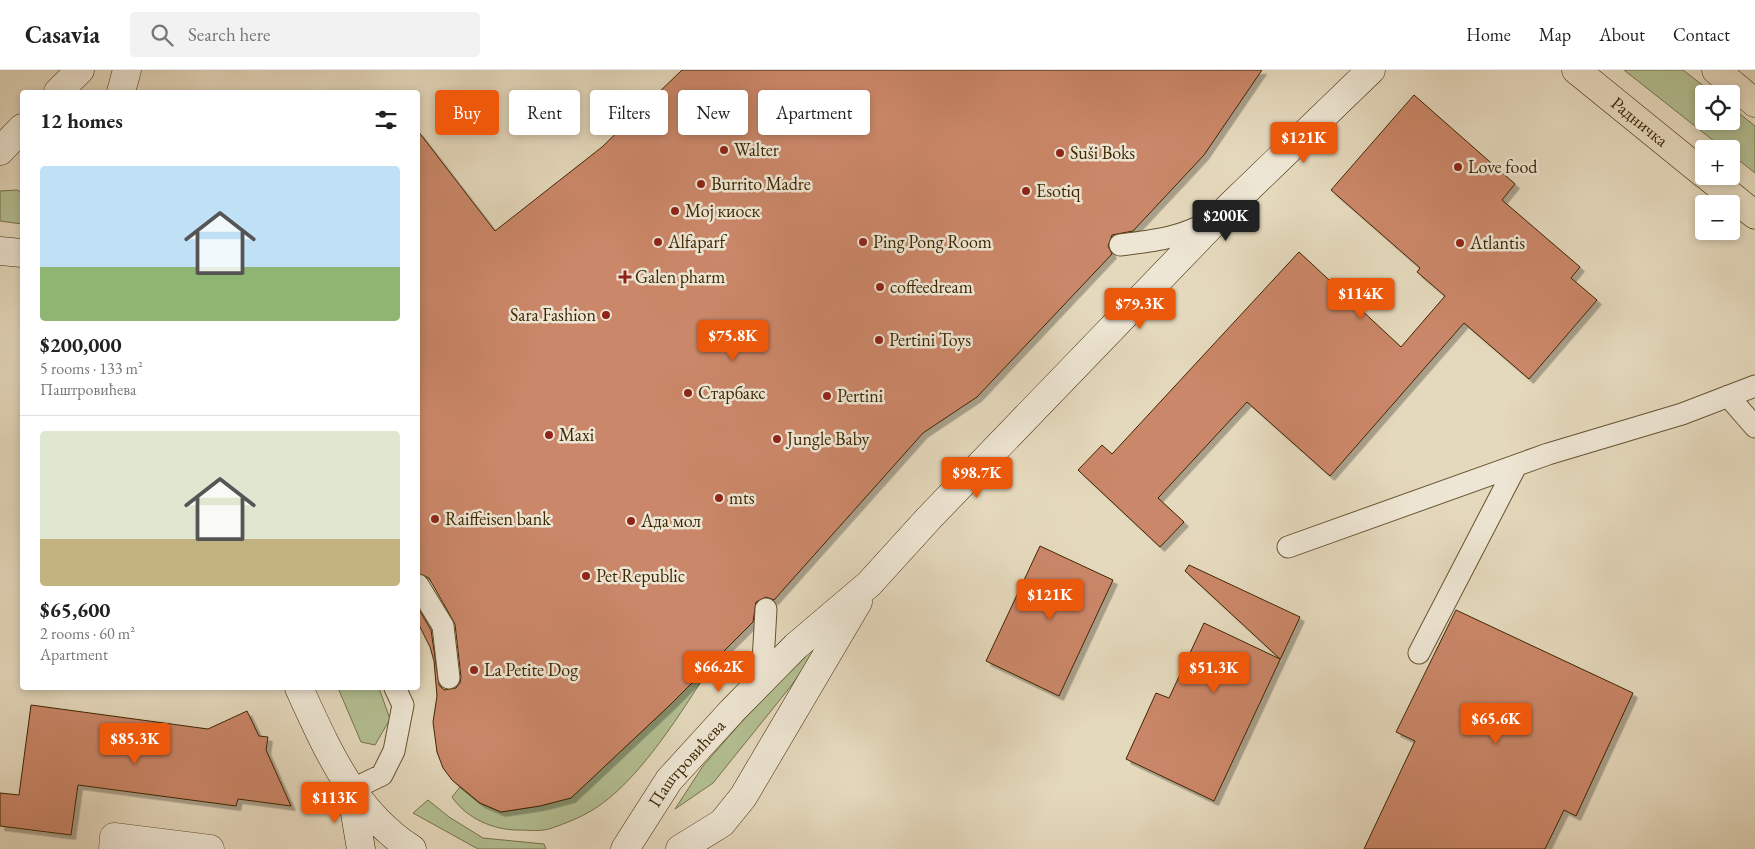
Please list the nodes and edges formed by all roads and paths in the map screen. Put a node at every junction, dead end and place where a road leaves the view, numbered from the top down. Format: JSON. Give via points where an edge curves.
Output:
{"nodes":[{"id":1,"x":80,"y":70,"type":"edge"},
{"id":2,"x":127,"y":70,"type":"edge"},
{"id":3,"x":1576,"y":70,"type":"edge"},
{"id":4,"x":1716,"y":70,"type":"edge"},
{"id":5,"x":1360,"y":76,"type":"edge"},
{"id":6,"x":60,"y":90,"type":"edge"},
{"id":7,"x":122,"y":90,"type":"edge"},
{"id":8,"x":1755,"y":103,"type":"edge"},
{"id":9,"x":20,"y":130,"type":"edge"},
{"id":10,"x":0,"y":151,"type":"edge"},
{"id":11,"x":1695,"y":167,"type":"edge"},
{"id":12,"x":1718,"y":185,"type":"edge"},
{"id":13,"x":1228,"y":209,"type":"junction"},
{"id":14,"x":1755,"y":215,"type":"edge"},
{"id":15,"x":1120,"y":245,"type":"dead end"},
{"id":16,"x":0,"y":251,"type":"edge"},
{"id":17,"x":20,"y":253,"type":"edge"},
{"id":18,"x":1755,"y":386,"type":"edge"},
{"id":19,"x":1728,"y":396,"type":"junction"},
{"id":20,"x":1755,"y":428,"type":"edge"},
{"id":21,"x":1516,"y":466,"type":"junction"},
{"id":22,"x":1288,"y":547,"type":"dead end"},
{"id":23,"x":869,"y":584,"type":"junction"},
{"id":24,"x":420,"y":588,"type":"edge"},
{"id":25,"x":766,"y":609,"type":"dead end"},
{"id":26,"x":1419,"y":654,"type":"dead end"},
{"id":27,"x":449,"y":678,"type":"dead end"},
{"id":28,"x":762,"y":679,"type":"junction"},
{"id":29,"x":300,"y":690,"type":"edge"},
{"id":30,"x":396,"y":690,"type":"edge"},
{"id":31,"x":350,"y":790,"type":"junction"},
{"id":32,"x":113,"y":849,"type":"edge"},
{"id":33,"x":210,"y":849,"type":"edge"},
{"id":34,"x":361,"y":849,"type":"edge"},
{"id":35,"x":412,"y":849,"type":"edge"},
{"id":36,"x":625,"y":849,"type":"edge"},
{"id":37,"x":680,"y":849,"type":"edge"}],
"edges":[{"from":1,"to":6,"type":"main road"},
{"from":2,"to":7,"type":"main road"},
{"from":3,"to":11,"type":"main road","name":"Радничка"},
{"from":4,"to":8,"type":"main road"},
{"from":5,"to":13,"type":"main road","name":"Паштровићева"},
{"from":9,"to":10,"type":"main road"},
{"from":12,"to":14,"type":"main road"},
{"from":13,"to":15,"type":"lane","via":[[1191,231],[1167,240]]},
{"from":13,"to":23,"type":"main road","name":"Паштровићева","via":[[942,504]]},
{"from":16,"to":17,"type":"main road"},
{"from":18,"to":19,"type":"lane"},
{"from":19,"to":20,"type":"lane"},
{"from":19,"to":21,"type":"lane","via":[[1682,414]]},
{"from":21,"to":22,"type":"lane"},
{"from":21,"to":26,"type":"lane"},
{"from":23,"to":28,"type":"main road","name":"Паштровићева"},
{"from":23,"to":37,"type":"main road","name":"Паштровићева","via":[[743,798],[722,823]]},
{"from":24,"to":27,"type":"lane","via":[[442,626]]},
{"from":25,"to":28,"type":"lane"},
{"from":28,"to":36,"type":"main road","name":"Паштровићева","via":[[683,762]]},
{"from":29,"to":31,"type":"main road"},
{"from":30,"to":31,"type":"lane","via":[[403,705],[394,750],[382,775]]},
{"from":31,"to":34,"type":"main road"},
{"from":31,"to":35,"type":"main road","via":[[378,821]]},
{"from":32,"to":33,"type":"main road","via":[[114,837]]}]}
